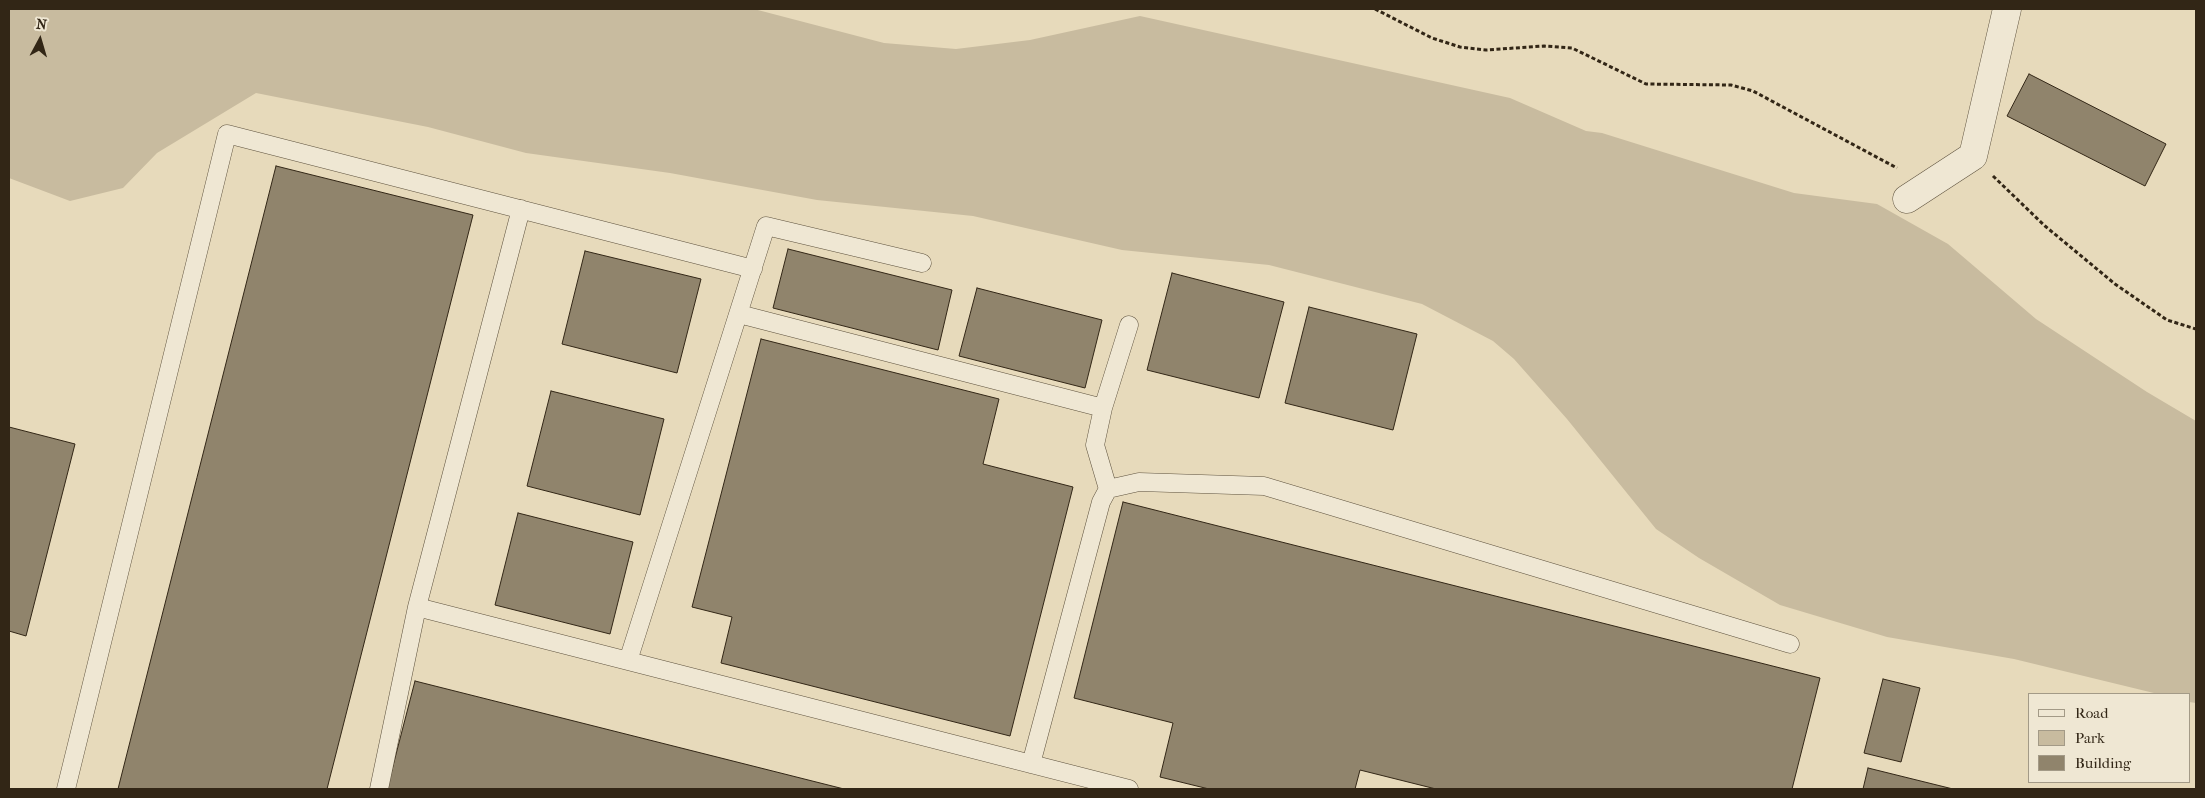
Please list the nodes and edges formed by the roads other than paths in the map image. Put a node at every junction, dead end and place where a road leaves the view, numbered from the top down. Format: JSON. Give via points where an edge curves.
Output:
{"nodes":[{"id":1,"x":2006,"y":9,"type":"edge"},
{"id":2,"x":1908,"y":199,"type":"dead end"},
{"id":3,"x":521,"y":208,"type":"junction"},
{"id":4,"x":922,"y":263,"type":"dead end"},
{"id":5,"x":753,"y":269,"type":"junction"},
{"id":6,"x":738,"y":314,"type":"junction"},
{"id":7,"x":1129,"y":325,"type":"dead end"},
{"id":8,"x":1103,"y":408,"type":"junction"},
{"id":9,"x":1108,"y":489,"type":"junction"},
{"id":10,"x":417,"y":607,"type":"junction"},
{"id":11,"x":1790,"y":644,"type":"dead end"},
{"id":12,"x":628,"y":661,"type":"junction"},
{"id":13,"x":1031,"y":764,"type":"junction"},
{"id":14,"x":66,"y":789,"type":"edge"},
{"id":15,"x":378,"y":789,"type":"edge"},
{"id":16,"x":1129,"y":789,"type":"edge"}],
"edges":[{"from":1,"to":2,"type":"street","via":[[1973,156]]},
{"from":3,"to":5,"type":"lane"},
{"from":3,"to":10,"type":"lane"},
{"from":3,"to":14,"type":"lane","via":[[227,134]]},
{"from":4,"to":5,"type":"lane","via":[[766,226]]},
{"from":5,"to":6,"type":"lane"},
{"from":6,"to":8,"type":"lane"},
{"from":6,"to":12,"type":"lane"},
{"from":7,"to":8,"type":"lane"},
{"from":8,"to":9,"type":"lane","via":[[1095,444]]},
{"from":9,"to":11,"type":"lane","via":[[1139,482],[1264,486]]},
{"from":9,"to":13,"type":"lane","via":[[1101,502]]},
{"from":10,"to":12,"type":"lane"},
{"from":10,"to":15,"type":"lane"},
{"from":12,"to":13,"type":"lane"},
{"from":13,"to":16,"type":"lane"}]}
